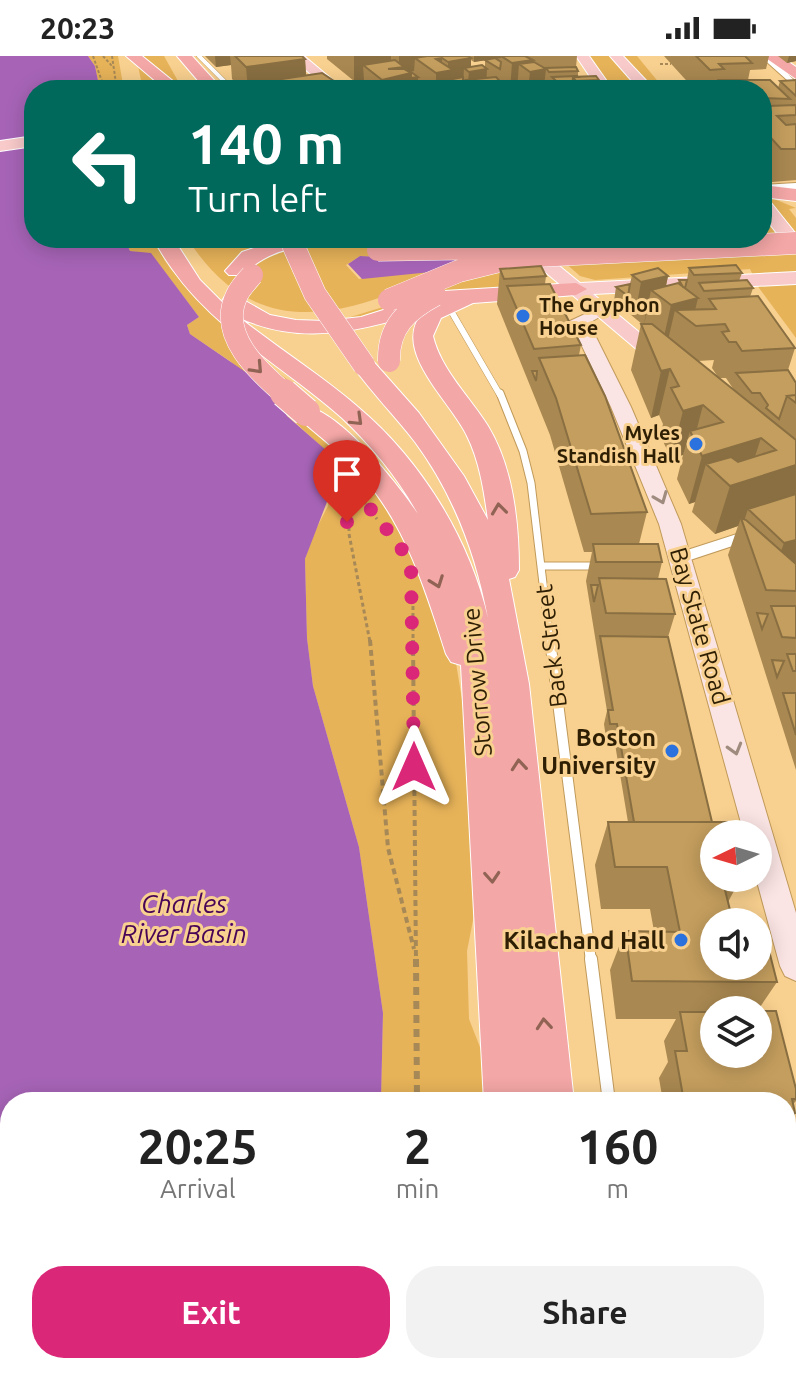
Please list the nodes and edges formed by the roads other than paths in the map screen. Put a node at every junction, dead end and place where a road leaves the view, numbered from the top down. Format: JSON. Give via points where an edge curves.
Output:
{"nodes":[{"id":1,"x":127,"y":56,"type":"edge"},
{"id":2,"x":133,"y":56,"type":"edge"},
{"id":3,"x":170,"y":56,"type":"edge"},
{"id":4,"x":184,"y":56,"type":"edge"},
{"id":5,"x":199,"y":56,"type":"edge"},
{"id":6,"x":296,"y":56,"type":"edge"},
{"id":7,"x":582,"y":56,"type":"edge"},
{"id":8,"x":605,"y":56,"type":"edge"},
{"id":9,"x":616,"y":56,"type":"edge"},
{"id":10,"x":764,"y":56,"type":"edge"},
{"id":11,"x":770,"y":56,"type":"edge"},
{"id":12,"x":796,"y":74,"type":"edge"},
{"id":13,"x":131,"y":79,"type":"dead end"},
{"id":14,"x":162,"y":80,"type":"edge"},
{"id":15,"x":185,"y":80,"type":"edge"},
{"id":16,"x":206,"y":80,"type":"edge"},
{"id":17,"x":223,"y":80,"type":"edge"},
{"id":18,"x":325,"y":80,"type":"edge"},
{"id":19,"x":599,"y":80,"type":"edge"},
{"id":20,"x":624,"y":80,"type":"edge"},
{"id":21,"x":639,"y":80,"type":"edge"},
{"id":22,"x":796,"y":86,"type":"edge"},
{"id":23,"x":24,"y":142,"type":"edge"},
{"id":24,"x":0,"y":146,"type":"edge"},
{"id":25,"x":775,"y":195,"type":"edge"},
{"id":26,"x":796,"y":235,"type":"edge"},
{"id":27,"x":772,"y":236,"type":"edge"},
{"id":28,"x":772,"y":245,"type":"edge"},
{"id":29,"x":796,"y":245,"type":"edge"},
{"id":30,"x":168,"y":248,"type":"edge"},
{"id":31,"x":189,"y":248,"type":"edge"},
{"id":32,"x":267,"y":248,"type":"edge"},
{"id":33,"x":294,"y":248,"type":"edge"},
{"id":34,"x":504,"y":248,"type":"edge"},
{"id":35,"x":526,"y":248,"type":"edge"},
{"id":36,"x":611,"y":248,"type":"edge"},
{"id":37,"x":619,"y":248,"type":"edge"},
{"id":38,"x":722,"y":248,"type":"edge"},
{"id":39,"x":244,"y":273,"type":"junction"},
{"id":40,"x":796,"y":278,"type":"edge"},
{"id":41,"x":746,"y":280,"type":"junction"},
{"id":42,"x":576,"y":289,"type":"junction"},
{"id":43,"x":230,"y":296,"type":"junction"},
{"id":44,"x":459,"y":300,"type":"junction"},
{"id":45,"x":761,"y":301,"type":"edge"},
{"id":46,"x":602,"y":311,"type":"junction"},
{"id":47,"x":687,"y":382,"type":"edge"},
{"id":48,"x":405,"y":413,"type":"junction"},
{"id":49,"x":796,"y":520,"type":"edge"},
{"id":50,"x":679,"y":564,"type":"junction"},
{"id":51,"x":541,"y":566,"type":"junction"},
{"id":52,"x":618,"y":567,"type":"edge"},
{"id":53,"x":502,"y":615,"type":"junction"},
{"id":54,"x":482,"y":715,"type":"junction"},
{"id":55,"x":796,"y":966,"type":"edge"},
{"id":56,"x":506,"y":1092,"type":"edge"},
{"id":57,"x":550,"y":1092,"type":"edge"},
{"id":58,"x":608,"y":1092,"type":"edge"}],
"edges":[{"from":1,"to":13,"type":"highway"},
{"from":2,"to":14,"type":"highway"},
{"from":3,"to":15,"type":"highway"},
{"from":4,"to":16,"type":"highway"},
{"from":5,"to":17,"type":"lane"},
{"from":6,"to":18,"type":"main road"},
{"from":7,"to":19,"type":"main road"},
{"from":8,"to":20,"type":"main road"},
{"from":9,"to":21,"type":"main road"},
{"from":10,"to":22,"type":"street"},
{"from":11,"to":12,"type":"highway"},
{"from":23,"to":24,"type":"main road"},
{"from":25,"to":29,"type":"main road"},
{"from":26,"to":27,"type":"highway"},
{"from":28,"to":29,"type":"highway","bridge":true},
{"from":30,"to":54,"type":"highway","name":"Storrow Drive","one_way":true,"via":[[196,289],[240,329],[353,415],[421,497],[454,556],[469,598]]},
{"from":31,"to":43,"type":"highway"},
{"from":32,"to":39,"type":"highway","via":[[242,262]]},
{"from":33,"to":48,"type":"highway","name":"Storrow Drive","bridge":true,"via":[[315,294]]},
{"from":34,"to":39,"type":"highway","bridge":true,"via":[[299,255]]},
{"from":35,"to":42,"type":"main road","bridge":true},
{"from":36,"to":43,"type":"highway","bridge":true,"via":[[499,260],[354,311],[302,316],[259,310]]},
{"from":37,"to":48,"type":"highway","bridge":true,"via":[[510,268],[454,285],[415,306],[388,341]]},
{"from":38,"to":41,"type":"main road"},
{"from":39,"to":54,"type":"highway","one_way":true,"bridge":true,"via":[[235,301],[234,333],[253,365],[362,460],[402,510],[430,562]]},
{"from":40,"to":41,"type":"main road"},
{"from":41,"to":42,"type":"main road"},
{"from":41,"to":45,"type":"main road"},
{"from":42,"to":44,"type":"highway"},
{"from":42,"to":46,"type":"main road"},
{"from":43,"to":44,"type":"highway","via":[[238,308],[258,318],[320,328],[359,324],[434,300]]},
{"from":44,"to":51,"type":"lane","name":"Back Street","via":[[474,347],[516,432],[536,503]]},
{"from":53,"to":44,"type":"highway","one_way":true,"via":[[505,560],[488,457],[468,413],[423,343],[427,321]]},
{"from":46,"to":47,"type":"main road"},
{"from":46,"to":50,"type":"street","name":"Bay State Road","one_way":true,"via":[[579,321],[663,502]]},
{"from":48,"to":53,"type":"highway","name":"Storrow Drive","via":[[436,453],[473,518]]},
{"from":49,"to":50,"type":"street"},
{"from":50,"to":55,"type":"street","name":"Bay State Road","one_way":true},
{"from":51,"to":52,"type":"lane"},
{"from":51,"to":58,"type":"lane","name":"Back Street"},
{"from":57,"to":53,"type":"highway","name":"Storrow Drive","one_way":true},
{"from":54,"to":56,"type":"highway","name":"Storrow Drive","one_way":true}]}
